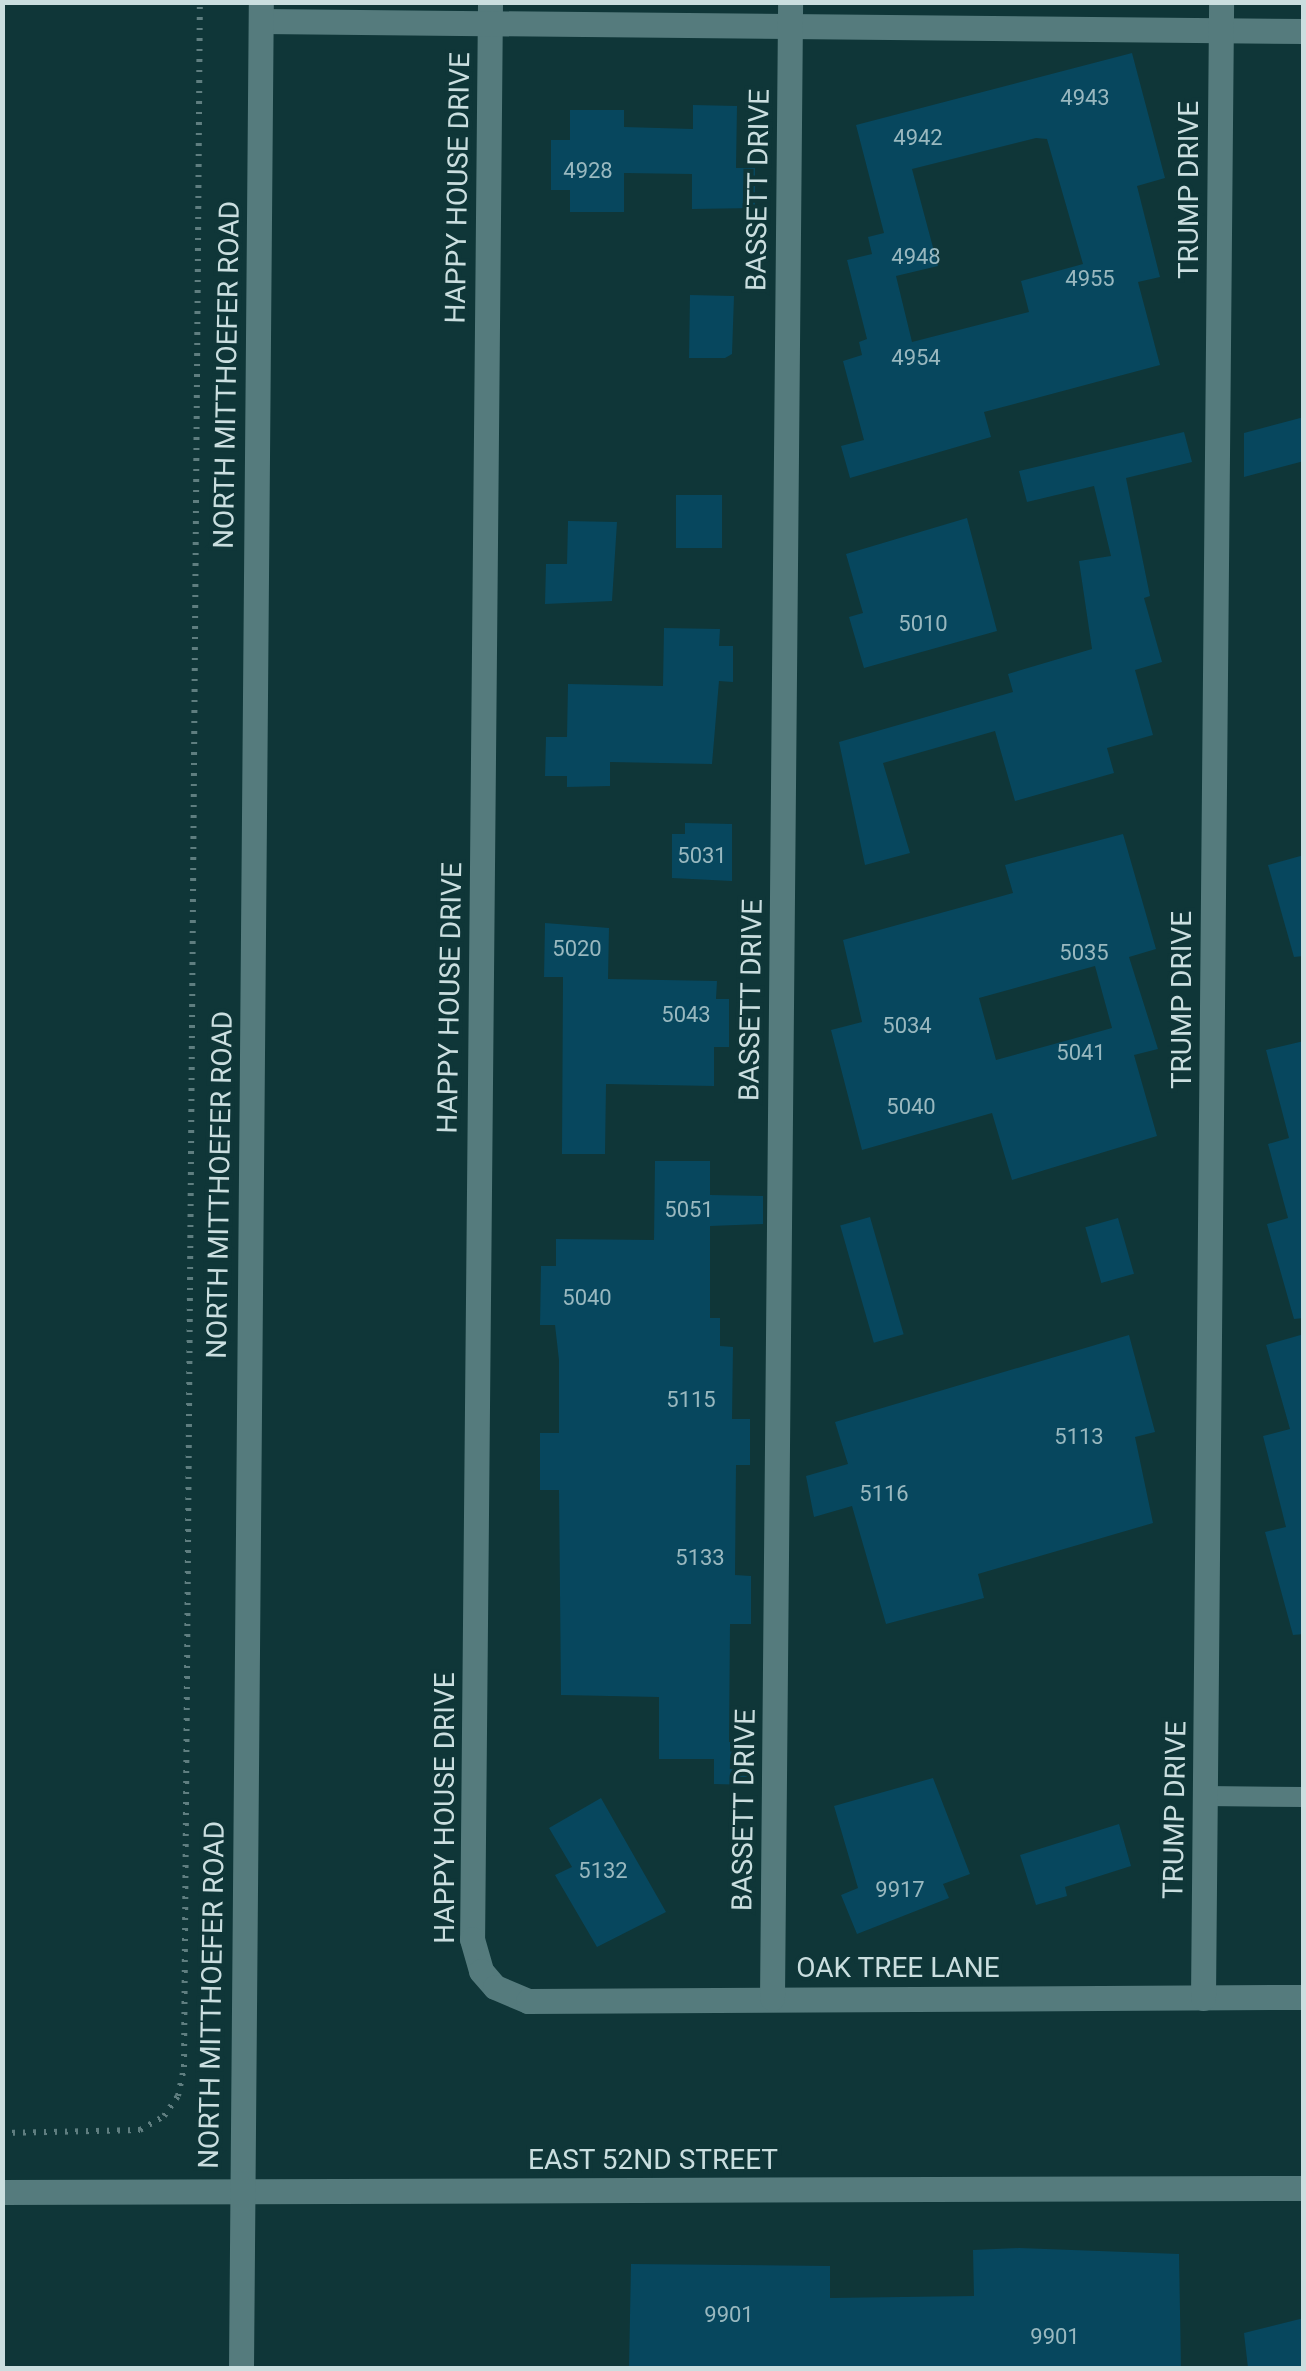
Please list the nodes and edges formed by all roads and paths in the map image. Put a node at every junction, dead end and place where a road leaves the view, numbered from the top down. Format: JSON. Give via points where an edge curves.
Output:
{"nodes":[{"id":1,"x":200,"y":2,"type":"edge"},
{"id":2,"x":1221,"y":2,"type":"edge"},
{"id":3,"x":261,"y":12,"type":"edge"},
{"id":4,"x":490,"y":13,"type":"edge"},
{"id":5,"x":790,"y":14,"type":"edge"},
{"id":6,"x":1220,"y":30,"type":"junction"},
{"id":7,"x":1304,"y":31,"type":"edge"},
{"id":8,"x":1205,"y":1796,"type":"junction"},
{"id":9,"x":1304,"y":1796,"type":"edge"},
{"id":10,"x":495,"y":1987,"type":"joint"},
{"id":11,"x":1304,"y":1997,"type":"edge"},
{"id":12,"x":772,"y":1998,"type":"junction"},
{"id":13,"x":1204,"y":1998,"type":"junction"},
{"id":14,"x":2,"y":2133,"type":"edge"},
{"id":15,"x":1304,"y":2188,"type":"edge"},
{"id":16,"x":2,"y":2192,"type":"edge"},
{"id":17,"x":240,"y":2192,"type":"junction"},
{"id":18,"x":241,"y":2368,"type":"edge"}],
"edges":[{"from":1,"to":14,"type":"path","via":[[184,2067],[178,2096],[164,2116],[140,2130]]},
{"from":2,"to":6,"type":"street","name":"TRUMP DRIVE"},
{"from":3,"to":4,"type":"street"},
{"from":3,"to":17,"type":"street","name":"NORTH MITTHOEFER ROAD"},
{"from":4,"to":5,"type":"street"},
{"from":4,"to":10,"type":"street","name":"HAPPY HOUSE DRIVE","via":[[472,1939]]},
{"from":5,"to":6,"type":"street"},
{"from":5,"to":12,"type":"street","name":"BASSETT DRIVE"},
{"from":6,"to":7,"type":"street"},
{"from":6,"to":8,"type":"street","name":"TRUMP DRIVE"},
{"from":8,"to":9,"type":"lane"},
{"from":8,"to":13,"type":"street","name":"TRUMP DRIVE"},
{"from":10,"to":12,"type":"street","name":"OAK TREE LANE","via":[[528,2001]]},
{"from":11,"to":13,"type":"street","name":"OAK TREE LANE"},
{"from":12,"to":13,"type":"street","name":"OAK TREE LANE"},
{"from":15,"to":17,"type":"street","name":"EAST 52ND STREET"},
{"from":16,"to":17,"type":"street","name":"EAST 52ND STREET"},
{"from":17,"to":18,"type":"street","name":"NORTH MITTHOEFER ROAD"}]}
